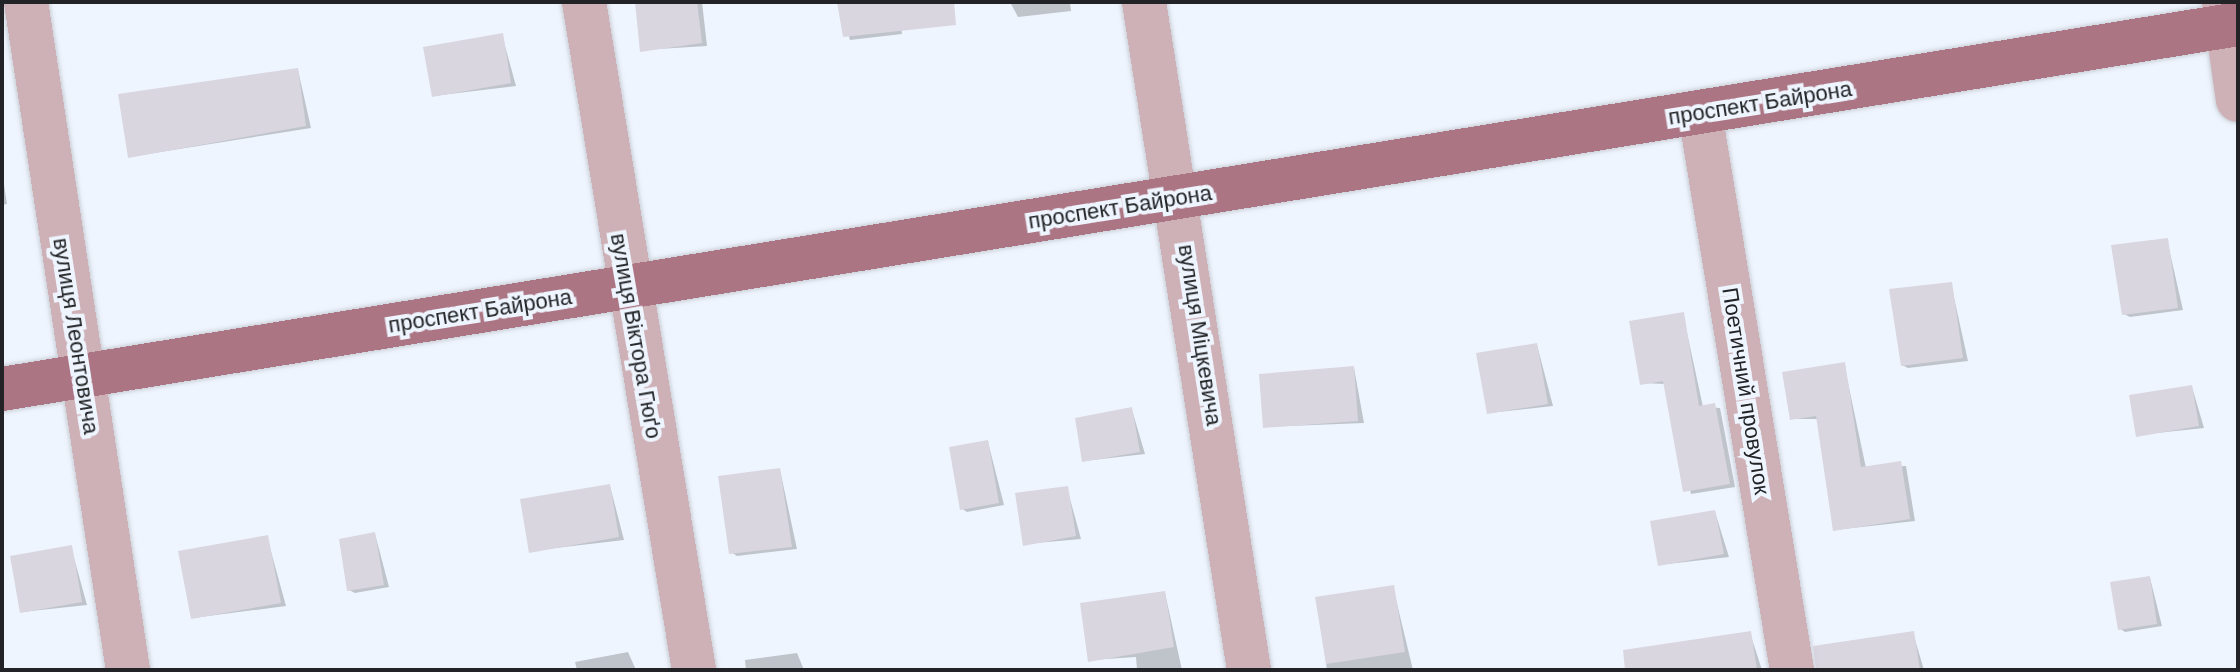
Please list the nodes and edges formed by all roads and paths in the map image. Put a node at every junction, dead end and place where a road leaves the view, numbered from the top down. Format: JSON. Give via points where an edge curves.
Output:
{"nodes":[{"id":1,"x":26,"y":2,"type":"edge"},
{"id":2,"x":584,"y":2,"type":"edge"},
{"id":3,"x":1144,"y":2,"type":"edge"},
{"id":4,"x":2229,"y":18,"type":"edge"},
{"id":5,"x":2238,"y":100,"type":"edge"},
{"id":6,"x":1700,"y":113,"type":"junction"},
{"id":7,"x":1177,"y":198,"type":"junction"},
{"id":8,"x":627,"y":287,"type":"junction"},
{"id":9,"x":82,"y":376,"type":"junction"},
{"id":10,"x":2,"y":389,"type":"edge"},
{"id":11,"x":128,"y":670,"type":"edge"},
{"id":12,"x":694,"y":670,"type":"edge"},
{"id":13,"x":1249,"y":670,"type":"edge"},
{"id":14,"x":1792,"y":670,"type":"edge"}],
"edges":[{"from":1,"to":9,"type":"street","name":"вулиця Леонтовича"},
{"from":2,"to":8,"type":"street","name":"вулиця Віктора Гюґо"},
{"from":3,"to":7,"type":"street","name":"вулиця Міцкевича"},
{"from":4,"to":5,"type":"street"},
{"from":4,"to":6,"type":"main road","name":"проспект Байрона"},
{"from":6,"to":7,"type":"main road","name":"проспект Байрона"},
{"from":6,"to":14,"type":"street","name":"Поетичний провулок"},
{"from":7,"to":8,"type":"main road","name":"проспект Байрона"},
{"from":7,"to":13,"type":"street","name":"вулиця Міцкевича"},
{"from":8,"to":9,"type":"main road","name":"проспект Байрона"},
{"from":8,"to":12,"type":"street","name":"вулиця Віктора Гюґо"},
{"from":9,"to":10,"type":"main road","name":"проспект Байрона"},
{"from":9,"to":11,"type":"street","name":"вулиця Леонтовича"}]}
